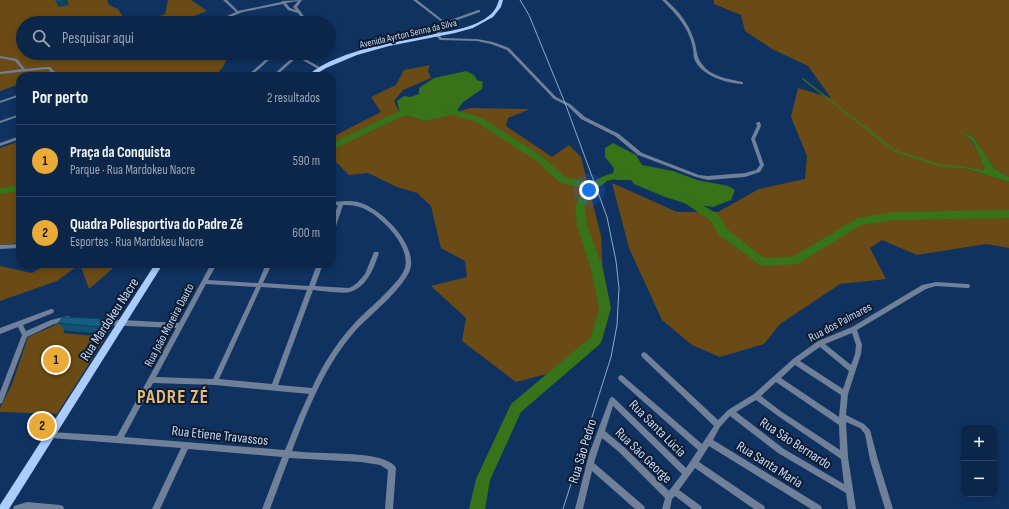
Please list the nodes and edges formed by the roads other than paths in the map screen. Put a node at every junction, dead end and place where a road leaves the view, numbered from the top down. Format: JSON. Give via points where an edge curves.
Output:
{"nodes":[{"id":1,"x":225,"y":0,"type":"edge"},
{"id":2,"x":297,"y":0,"type":"edge"},
{"id":3,"x":300,"y":0,"type":"edge"},
{"id":4,"x":415,"y":0,"type":"edge"},
{"id":5,"x":501,"y":0,"type":"edge"},
{"id":6,"x":664,"y":0,"type":"edge"},
{"id":7,"x":283,"y":2,"type":"junction"},
{"id":8,"x":479,"y":11,"type":"dead end"},
{"id":9,"x":297,"y":12,"type":"junction"},
{"id":10,"x":238,"y":13,"type":"junction"},
{"id":11,"x":230,"y":16,"type":"edge"},
{"id":12,"x":301,"y":16,"type":"edge"},
{"id":13,"x":444,"y":23,"type":"junction"},
{"id":14,"x":437,"y":35,"type":"junction"},
{"id":15,"x":0,"y":57,"type":"edge"},
{"id":16,"x":267,"y":60,"type":"edge"},
{"id":17,"x":292,"y":60,"type":"edge"},
{"id":18,"x":303,"y":60,"type":"edge"},
{"id":19,"x":320,"y":69,"type":"junction"},
{"id":20,"x":26,"y":71,"type":"junction"},
{"id":21,"x":54,"y":72,"type":"edge"},
{"id":22,"x":254,"y":72,"type":"edge"},
{"id":23,"x":278,"y":72,"type":"edge"},
{"id":24,"x":316,"y":72,"type":"edge"},
{"id":25,"x":0,"y":73,"type":"edge"},
{"id":26,"x":742,"y":83,"type":"dead end"},
{"id":27,"x":16,"y":96,"type":"edge"},
{"id":28,"x":0,"y":102,"type":"edge"},
{"id":29,"x":16,"y":116,"type":"edge"},
{"id":30,"x":0,"y":122,"type":"edge"},
{"id":31,"x":758,"y":123,"type":"dead end"},
{"id":32,"x":16,"y":139,"type":"edge"},
{"id":33,"x":0,"y":145,"type":"edge"},
{"id":34,"x":341,"y":203,"type":"junction"},
{"id":35,"x":336,"y":204,"type":"edge"},
{"id":36,"x":336,"y":217,"type":"edge"},
{"id":37,"x":16,"y":246,"type":"edge"},
{"id":38,"x":0,"y":247,"type":"edge"},
{"id":39,"x":376,"y":253,"type":"dead end"},
{"id":40,"x":156,"y":268,"type":"edge"},
{"id":41,"x":212,"y":268,"type":"edge"},
{"id":42,"x":267,"y":268,"type":"edge"},
{"id":43,"x":319,"y":268,"type":"edge"},
{"id":44,"x":204,"y":282,"type":"junction"},
{"id":45,"x":260,"y":284,"type":"junction"},
{"id":46,"x":967,"y":286,"type":"dead end"},
{"id":47,"x":312,"y":288,"type":"junction"},
{"id":48,"x":51,"y":311,"type":"dead end"},
{"id":49,"x":75,"y":319,"type":"edge"},
{"id":50,"x":96,"y":321,"type":"edge"},
{"id":51,"x":121,"y":323,"type":"junction"},
{"id":52,"x":20,"y":324,"type":"junction"},
{"id":53,"x":180,"y":326,"type":"junction"},
{"id":54,"x":854,"y":329,"type":"junction"},
{"id":55,"x":0,"y":331,"type":"edge"},
{"id":56,"x":25,"y":335,"type":"junction"},
{"id":57,"x":820,"y":343,"type":"junction"},
{"id":58,"x":644,"y":356,"type":"dead end"},
{"id":59,"x":796,"y":361,"type":"junction"},
{"id":60,"x":852,"y":369,"type":"junction"},
{"id":61,"x":621,"y":378,"type":"dead end"},
{"id":62,"x":777,"y":379,"type":"junction"},
{"id":63,"x":152,"y":380,"type":"junction"},
{"id":64,"x":215,"y":382,"type":"junction"},
{"id":65,"x":274,"y":387,"type":"junction"},
{"id":66,"x":312,"y":391,"type":"junction"},
{"id":67,"x":845,"y":394,"type":"junction"},
{"id":68,"x":756,"y":396,"type":"junction"},
{"id":69,"x":612,"y":400,"type":"joint"},
{"id":70,"x":0,"y":401,"type":"edge"},
{"id":71,"x":730,"y":412,"type":"junction"},
{"id":72,"x":842,"y":420,"type":"junction"},
{"id":73,"x":718,"y":425,"type":"junction"},
{"id":74,"x":601,"y":432,"type":"junction"},
{"id":75,"x":51,"y":435,"type":"junction"},
{"id":76,"x":120,"y":438,"type":"junction"},
{"id":77,"x":708,"y":441,"type":"junction"},
{"id":78,"x":186,"y":445,"type":"junction"},
{"id":79,"x":703,"y":449,"type":"junction"},
{"id":80,"x":286,"y":455,"type":"junction"},
{"id":81,"x":844,"y":457,"type":"junction"},
{"id":82,"x":694,"y":463,"type":"junction"},
{"id":83,"x":590,"y":464,"type":"junction"},
{"id":84,"x":686,"y":474,"type":"junction"},
{"id":85,"x":849,"y":491,"type":"junction"},
{"id":86,"x":671,"y":494,"type":"junction"},
{"id":87,"x":3,"y":509,"type":"edge"},
{"id":88,"x":17,"y":509,"type":"edge"},
{"id":89,"x":60,"y":509,"type":"edge"},
{"id":90,"x":156,"y":509,"type":"edge"},
{"id":91,"x":266,"y":509,"type":"edge"},
{"id":92,"x":389,"y":509,"type":"edge"},
{"id":93,"x":579,"y":509,"type":"edge"},
{"id":94,"x":641,"y":509,"type":"edge"},
{"id":95,"x":666,"y":509,"type":"edge"},
{"id":96,"x":698,"y":509,"type":"edge"},
{"id":97,"x":761,"y":509,"type":"edge"},
{"id":98,"x":818,"y":509,"type":"edge"},
{"id":99,"x":852,"y":509,"type":"edge"},
{"id":100,"x":889,"y":509,"type":"edge"}],
"edges":[{"from":1,"to":10,"type":"street"},
{"from":2,"to":7,"type":"street"},
{"from":3,"to":9,"type":"street","via":[[295,7]]},
{"from":4,"to":13,"type":"street"},
{"from":5,"to":14,"type":"main road","name":"Avenida Ayrton Senna da Silva","via":[[499,8],[484,22]]},
{"from":6,"to":26,"type":"street","via":[[682,19],[693,40],[700,65],[720,78]]},
{"from":7,"to":9,"type":"street","via":[[289,9]]},
{"from":7,"to":10,"type":"street"},
{"from":8,"to":13,"type":"street"},
{"from":9,"to":12,"type":"street"},
{"from":10,"to":11,"type":"street"},
{"from":13,"to":14,"type":"street"},
{"from":14,"to":19,"type":"main road","name":"Avenida Ayrton Senna da Silva","via":[[360,53]]},
{"from":14,"to":31,"type":"street","via":[[443,39],[486,41],[508,49],[552,95],[570,105],[583,118],[617,135],[640,154],[698,176],[720,178],[745,175],[761,168],[762,161],[753,139]]},
{"from":15,"to":20,"type":"street","via":[[16,60]]},
{"from":16,"to":22,"type":"street"},
{"from":17,"to":23,"type":"street"},
{"from":18,"to":19,"type":"street"},
{"from":19,"to":24,"type":"main road","name":"Avenida Ayrton Senna da Silva"},
{"from":20,"to":21,"type":"street","via":[[50,68]]},
{"from":20,"to":25,"type":"street"},
{"from":27,"to":28,"type":"street"},
{"from":29,"to":30,"type":"street"},
{"from":32,"to":33,"type":"street"},
{"from":34,"to":35,"type":"street"},
{"from":34,"to":36,"type":"street"},
{"from":34,"to":66,"type":"street","via":[[359,204],[381,216],[404,246],[408,268],[398,284],[337,349]]},
{"from":37,"to":38,"type":"street"},
{"from":39,"to":47,"type":"street","via":[[366,277],[355,288]]},
{"from":40,"to":51,"type":"main road","name":"Rua Mardokeu Nacre"},
{"from":41,"to":44,"type":"street","name":"Rua João Moreira Dauto"},
{"from":42,"to":45,"type":"street"},
{"from":43,"to":47,"type":"street"},
{"from":44,"to":45,"type":"street"},
{"from":44,"to":53,"type":"street","name":"Rua João Moreira Dauto"},
{"from":45,"to":47,"type":"street"},
{"from":45,"to":64,"type":"street"},
{"from":46,"to":54,"type":"street","name":"Rua dos Palmares","via":[[931,285]]},
{"from":47,"to":65,"type":"street"},
{"from":48,"to":52,"type":"street"},
{"from":49,"to":56,"type":"street","via":[[59,320]]},
{"from":50,"to":51,"type":"street"},
{"from":51,"to":53,"type":"street"},
{"from":51,"to":75,"type":"main road","name":"Rua Mardokeu Nacre"},
{"from":52,"to":55,"type":"street"},
{"from":52,"to":56,"type":"street"},
{"from":53,"to":63,"type":"street","name":"Rua João Moreira Dauto"},
{"from":54,"to":57,"type":"street","name":"Rua dos Palmares"},
{"from":54,"to":60,"type":"street","via":[[858,341],[858,354]]},
{"from":56,"to":70,"type":"street"},
{"from":57,"to":59,"type":"street","name":"Rua dos Palmares"},
{"from":57,"to":60,"type":"street"},
{"from":58,"to":73,"type":"street"},
{"from":59,"to":62,"type":"street","name":"Rua dos Palmares"},
{"from":59,"to":67,"type":"street"},
{"from":60,"to":67,"type":"street"},
{"from":61,"to":79,"type":"street"},
{"from":62,"to":68,"type":"street","name":"Rua dos Palmares"},
{"from":62,"to":72,"type":"street"},
{"from":63,"to":64,"type":"street"},
{"from":63,"to":76,"type":"street","name":"Rua João Moreira Dauto"},
{"from":64,"to":65,"type":"street"},
{"from":65,"to":66,"type":"street"},
{"from":66,"to":80,"type":"street"},
{"from":67,"to":72,"type":"street"},
{"from":68,"to":71,"type":"street","name":"Rua dos Palmares"},
{"from":68,"to":81,"type":"street"},
{"from":69,"to":74,"type":"street","name":"Rua São Pedro"},
{"from":69,"to":84,"type":"street","name":"Rua Santa Lúcia"},
{"from":71,"to":73,"type":"street","name":"Rua dos Palmares"},
{"from":71,"to":85,"type":"street","name":"Rua São Bernardo","via":[[781,451]]},
{"from":72,"to":81,"type":"street"},
{"from":72,"to":100,"type":"street","via":[[862,426],[868,432]]},
{"from":73,"to":77,"type":"street","name":"Rua dos Palmares"},
{"from":74,"to":83,"type":"street","name":"Rua São Pedro"},
{"from":74,"to":86,"type":"street","name":"Rua São George"},
{"from":75,"to":76,"type":"street","name":"Rua Etiene Travassos"},
{"from":75,"to":87,"type":"main road","name":"Rua Mardokeu Nacre"},
{"from":76,"to":78,"type":"street","name":"Rua Etiene Travassos"},
{"from":77,"to":79,"type":"street","name":"Rua dos Palmares"},
{"from":77,"to":98,"type":"street","name":"Rua Santa Maria"},
{"from":78,"to":80,"type":"street","name":"Rua Etiene Travassos"},
{"from":78,"to":90,"type":"street"},
{"from":79,"to":82,"type":"street","name":"Rua dos Palmares"},
{"from":80,"to":91,"type":"street"},
{"from":80,"to":92,"type":"street","name":"Rua Etiene Travassos","via":[[375,460],[386,464],[392,468]]},
{"from":81,"to":85,"type":"street"},
{"from":82,"to":84,"type":"street","name":"Rua dos Palmares"},
{"from":82,"to":97,"type":"street"},
{"from":83,"to":93,"type":"street","name":"Rua São Pedro"},
{"from":83,"to":94,"type":"street"},
{"from":84,"to":86,"type":"street","name":"Rua dos Palmares"},
{"from":85,"to":99,"type":"street"},
{"from":86,"to":95,"type":"street","name":"Rua dos Palmares"},
{"from":86,"to":96,"type":"street","name":"Rua São George"},
{"from":88,"to":89,"type":"street","via":[[28,506]]}]}
